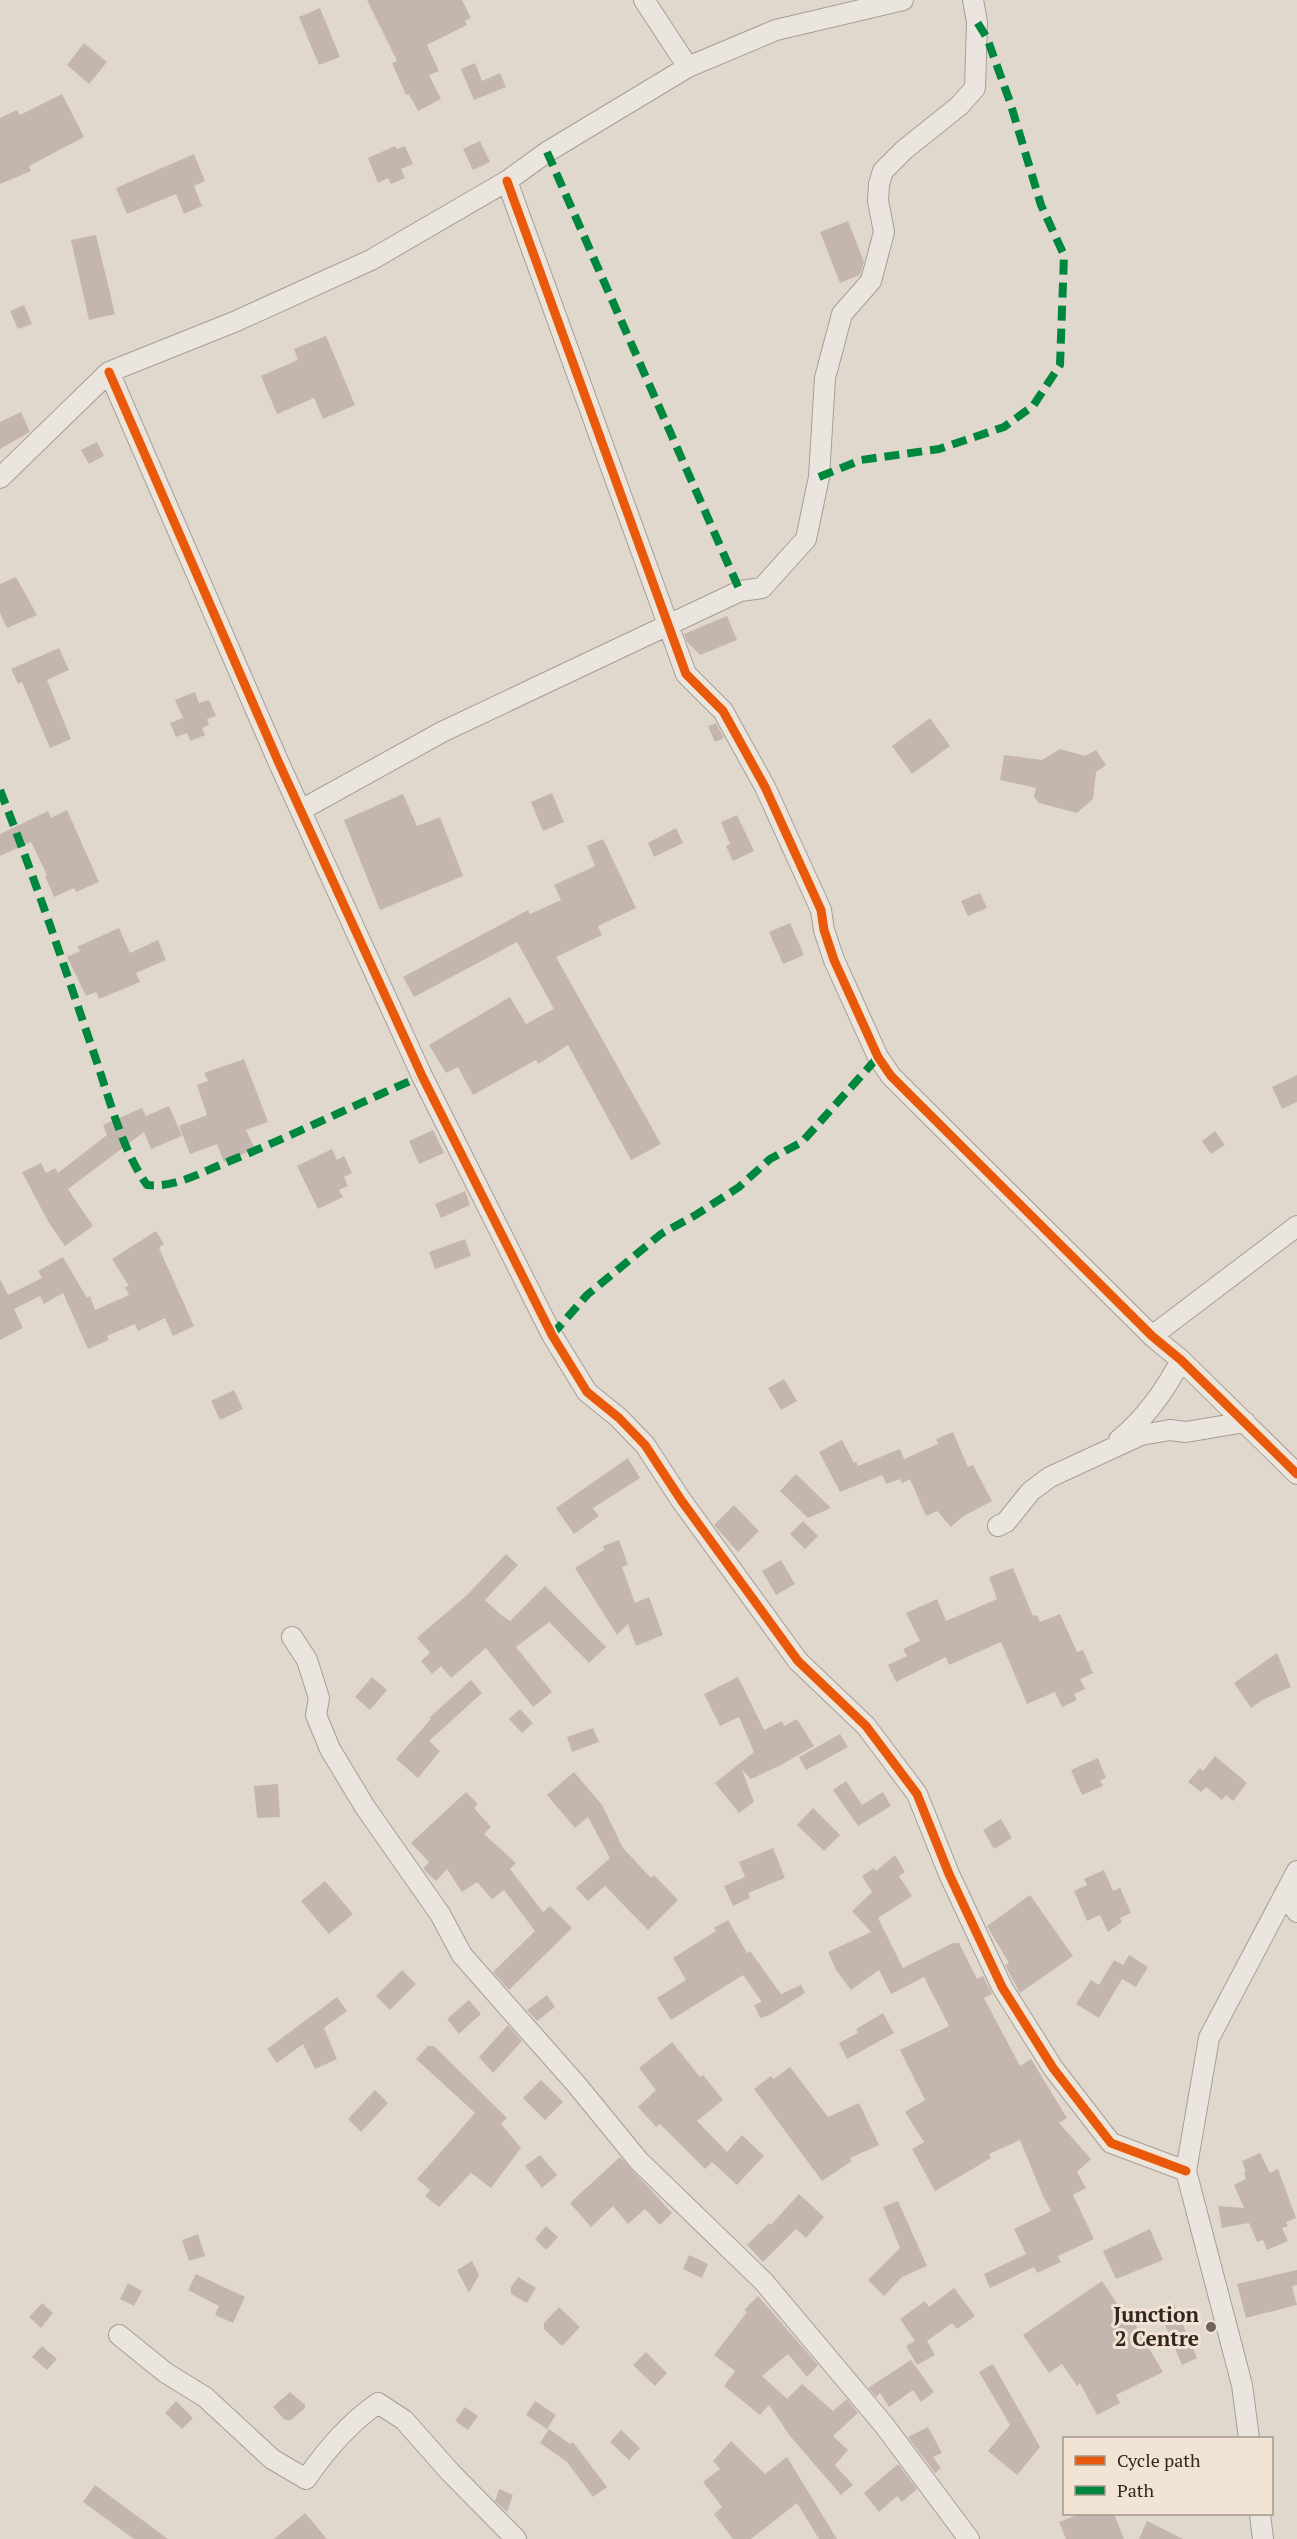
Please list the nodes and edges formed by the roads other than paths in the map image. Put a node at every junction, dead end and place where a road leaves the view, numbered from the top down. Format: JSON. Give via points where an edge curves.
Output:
{"nodes":[{"id":1,"x":644,"y":0,"type":"edge"},
{"id":2,"x":903,"y":0,"type":"edge"},
{"id":3,"x":973,"y":0,"type":"edge"},
{"id":4,"x":688,"y":67,"type":"junction"},
{"id":5,"x":507,"y":181,"type":"junction"},
{"id":6,"x":109,"y":372,"type":"junction"},
{"id":7,"x":0,"y":478,"type":"edge"},
{"id":8,"x":668,"y":625,"type":"junction"},
{"id":9,"x":301,"y":810,"type":"junction"},
{"id":10,"x":1297,"y":1226,"type":"edge"},
{"id":11,"x":1152,"y":1336,"type":"junction"},
{"id":12,"x":1181,"y":1360,"type":"junction"},
{"id":13,"x":1245,"y":1422,"type":"junction"},
{"id":14,"x":1101,"y":1454,"type":"junction"},
{"id":15,"x":1297,"y":1474,"type":"edge"},
{"id":16,"x":998,"y":1526,"type":"dead end"},
{"id":17,"x":292,"y":1637,"type":"dead end"},
{"id":18,"x":1297,"y":1871,"type":"edge"},
{"id":19,"x":1285,"y":1893,"type":"junction"},
{"id":20,"x":1297,"y":1912,"type":"edge"},
{"id":21,"x":1186,"y":2171,"type":"junction"},
{"id":22,"x":118,"y":2335,"type":"dead end"},
{"id":23,"x":1249,"y":2437,"type":"edge"},
{"id":24,"x":1260,"y":2515,"type":"edge"},
{"id":25,"x":516,"y":2539,"type":"edge"},
{"id":26,"x":969,"y":2539,"type":"edge"},
{"id":27,"x":1263,"y":2539,"type":"edge"}],
"edges":[{"from":1,"to":4,"type":"street"},
{"from":2,"to":4,"type":"street","via":[[776,30]]},
{"from":3,"to":8,"type":"street","via":[[977,22],[975,88],[959,106],[904,150],[884,171],[879,184],[884,232],[872,281],[842,314],[825,378],[819,477],[806,539],[762,588],[740,591]]},
{"from":4,"to":5,"type":"street","via":[[547,152]]},
{"from":5,"to":6,"type":"street","via":[[371,261]]},
{"from":5,"to":8,"type":"street"},
{"from":6,"to":7,"type":"street"},
{"from":6,"to":9,"type":"street"},
{"from":8,"to":9,"type":"street","via":[[442,732]]},
{"from":8,"to":11,"type":"street","via":[[686,674],[723,711],[783,822],[821,910],[834,960],[878,1057],[891,1076]]},
{"from":9,"to":21,"type":"street","via":[[422,1076],[552,1335],[587,1392],[645,1445],[798,1661],[866,1726],[917,1794],[1002,1987],[1067,2087],[1111,2143]]},
{"from":10,"to":11,"type":"street"},
{"from":11,"to":12,"type":"street"},
{"from":12,"to":13,"type":"street"},
{"from":12,"to":14,"type":"street","via":[[1167,1388],[1135,1427]]},
{"from":13,"to":14,"type":"street","via":[[1141,1435]]},
{"from":13,"to":15,"type":"street"},
{"from":14,"to":16,"type":"street","via":[[1050,1477]]},
{"from":17,"to":26,"type":"street","via":[[307,1660],[319,1698],[316,1715],[330,1749],[364,1808],[440,1914],[462,1955],[639,2161],[764,2282],[884,2425]]},
{"from":18,"to":19,"type":"street"},
{"from":19,"to":20,"type":"street"},
{"from":19,"to":21,"type":"street","via":[[1209,2038]]},
{"from":21,"to":23,"type":"street","via":[[1242,2385]]},
{"from":22,"to":25,"type":"street","via":[[166,2373],[205,2397],[272,2459],[306,2479],[357,2417],[378,2403],[404,2420]]},
{"from":24,"to":27,"type":"street"}]}
